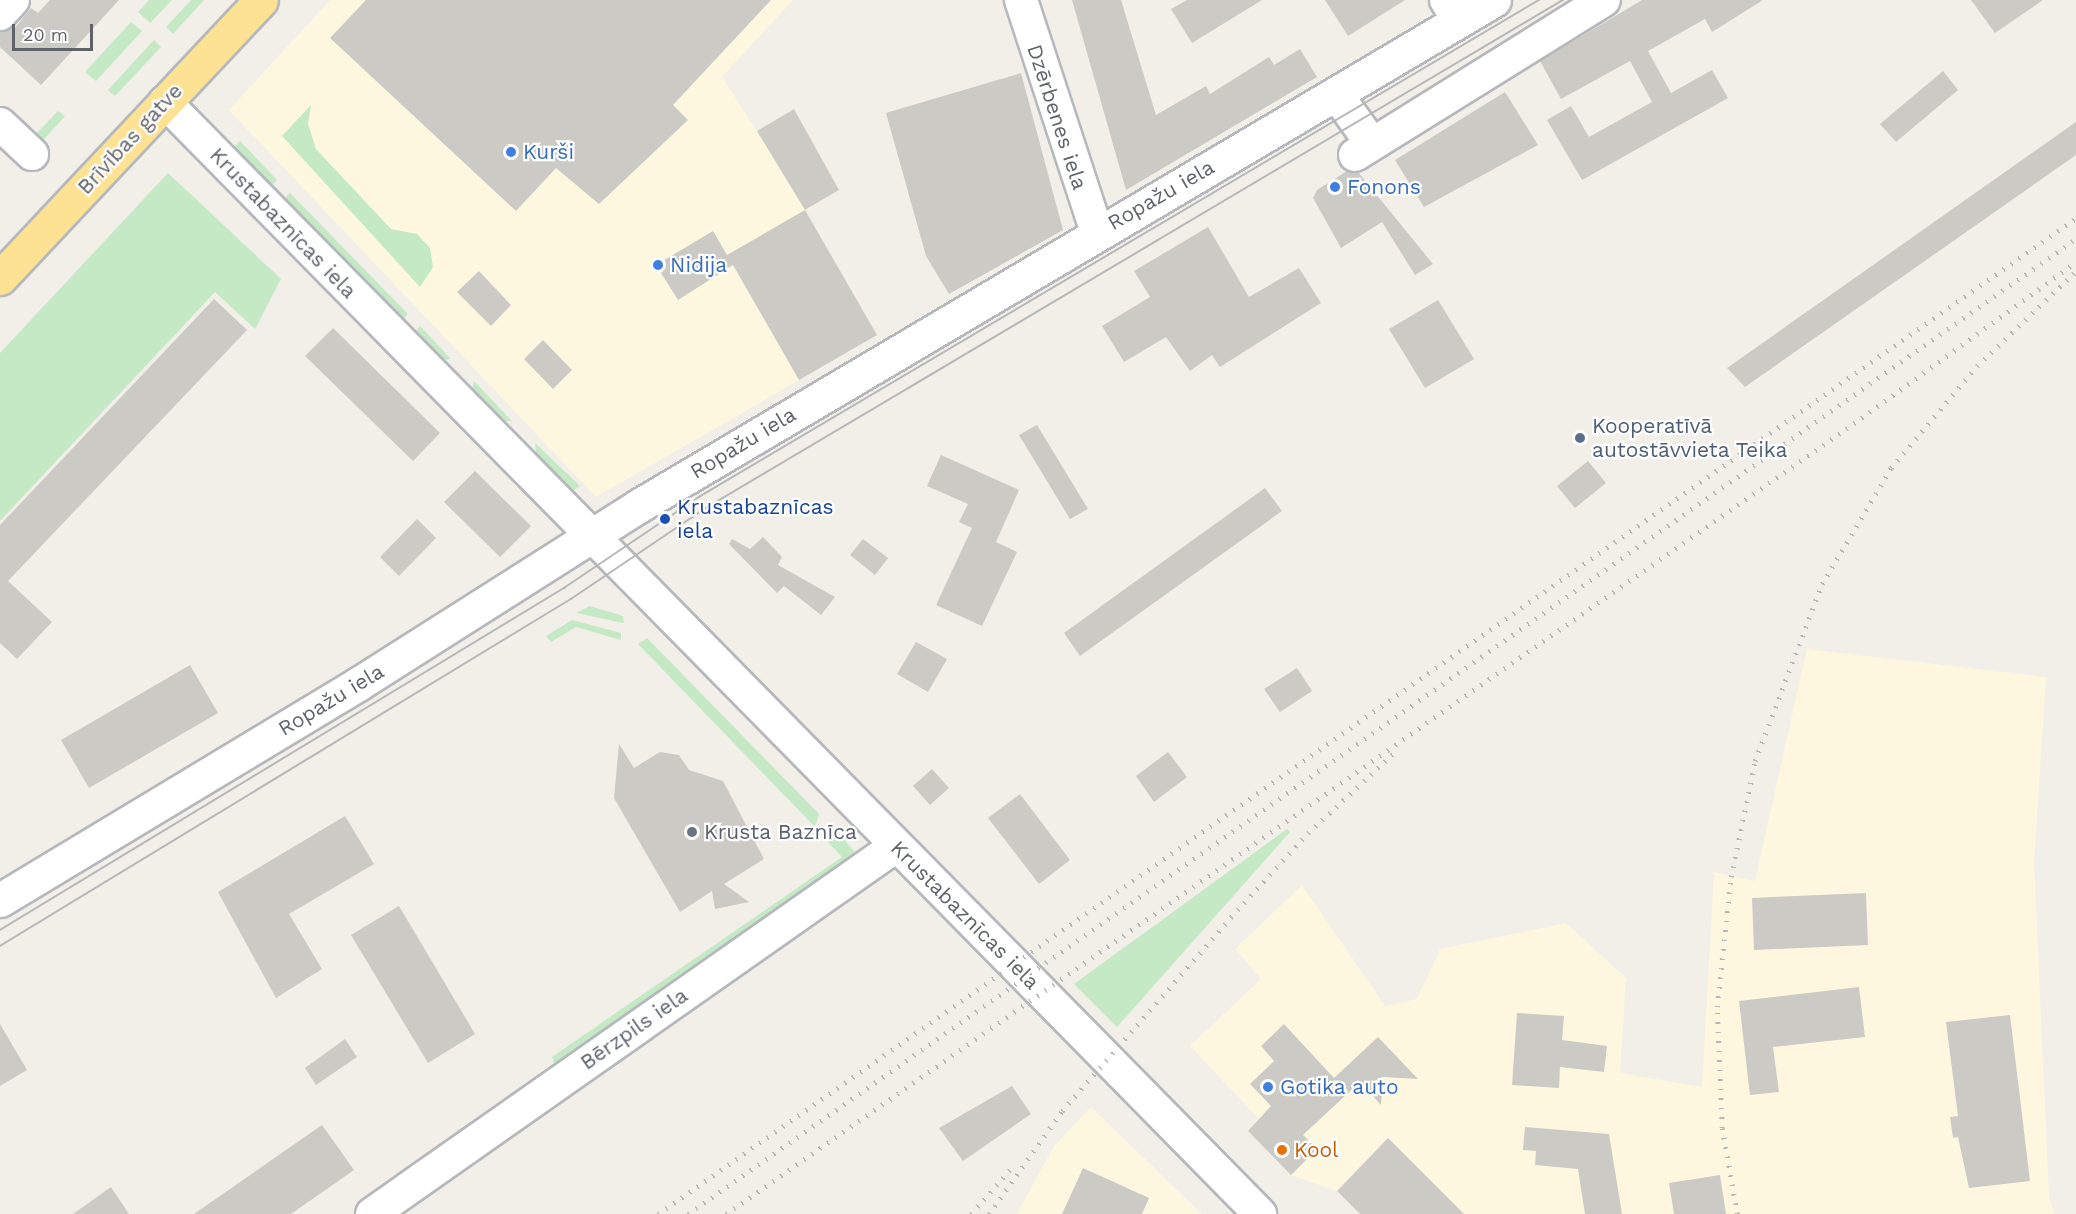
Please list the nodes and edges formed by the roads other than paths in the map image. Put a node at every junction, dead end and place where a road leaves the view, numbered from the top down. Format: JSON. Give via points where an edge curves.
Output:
{"nodes":[{"id":1,"x":13,"y":0,"type":"edge"},
{"id":2,"x":261,"y":0,"type":"edge"},
{"id":3,"x":1021,"y":0,"type":"edge"},
{"id":4,"x":1494,"y":0,"type":"edge"},
{"id":5,"x":1604,"y":0,"type":"edge"},
{"id":6,"x":1452,"y":11,"type":"edge"},
{"id":7,"x":0,"y":14,"type":"edge"},
{"id":8,"x":1337,"y":95,"type":"junction"},
{"id":9,"x":165,"y":102,"type":"junction"},
{"id":10,"x":0,"y":124,"type":"edge"},
{"id":11,"x":32,"y":154,"type":"dead end"},
{"id":12,"x":1096,"y":232,"type":"junction"},
{"id":13,"x":0,"y":278,"type":"edge"},
{"id":14,"x":591,"y":540,"type":"junction"},
{"id":15,"x":897,"y":846,"type":"junction"},
{"id":16,"x":0,"y":900,"type":"edge"},
{"id":17,"x":372,"y":1214,"type":"edge"},
{"id":18,"x":1260,"y":1214,"type":"edge"}],
"edges":[{"from":1,"to":7,"type":"street"},
{"from":2,"to":9,"type":"highway","name":"Brīvības gatve"},
{"from":3,"to":12,"type":"street","name":"Dzērbenes iela"},
{"from":4,"to":6,"type":"street","name":"Ropažu iela"},
{"from":5,"to":8,"type":"street","via":[[1363,149]]},
{"from":6,"to":8,"type":"street","name":"Ropažu iela"},
{"from":8,"to":12,"type":"street","name":"Ropažu iela"},
{"from":9,"to":13,"type":"highway","name":"Brīvības gatve"},
{"from":9,"to":14,"type":"street","name":"Krustabaznīcas iela"},
{"from":10,"to":11,"type":"street"},
{"from":12,"to":14,"type":"street","name":"Ropažu iela"},
{"from":14,"to":15,"type":"street","name":"Krustabaznīcas iela"},
{"from":14,"to":16,"type":"street","name":"Ropažu iela"},
{"from":15,"to":17,"type":"street","name":"Bērzpils iela"},
{"from":15,"to":18,"type":"street","name":"Krustabaznīcas iela"}]}
